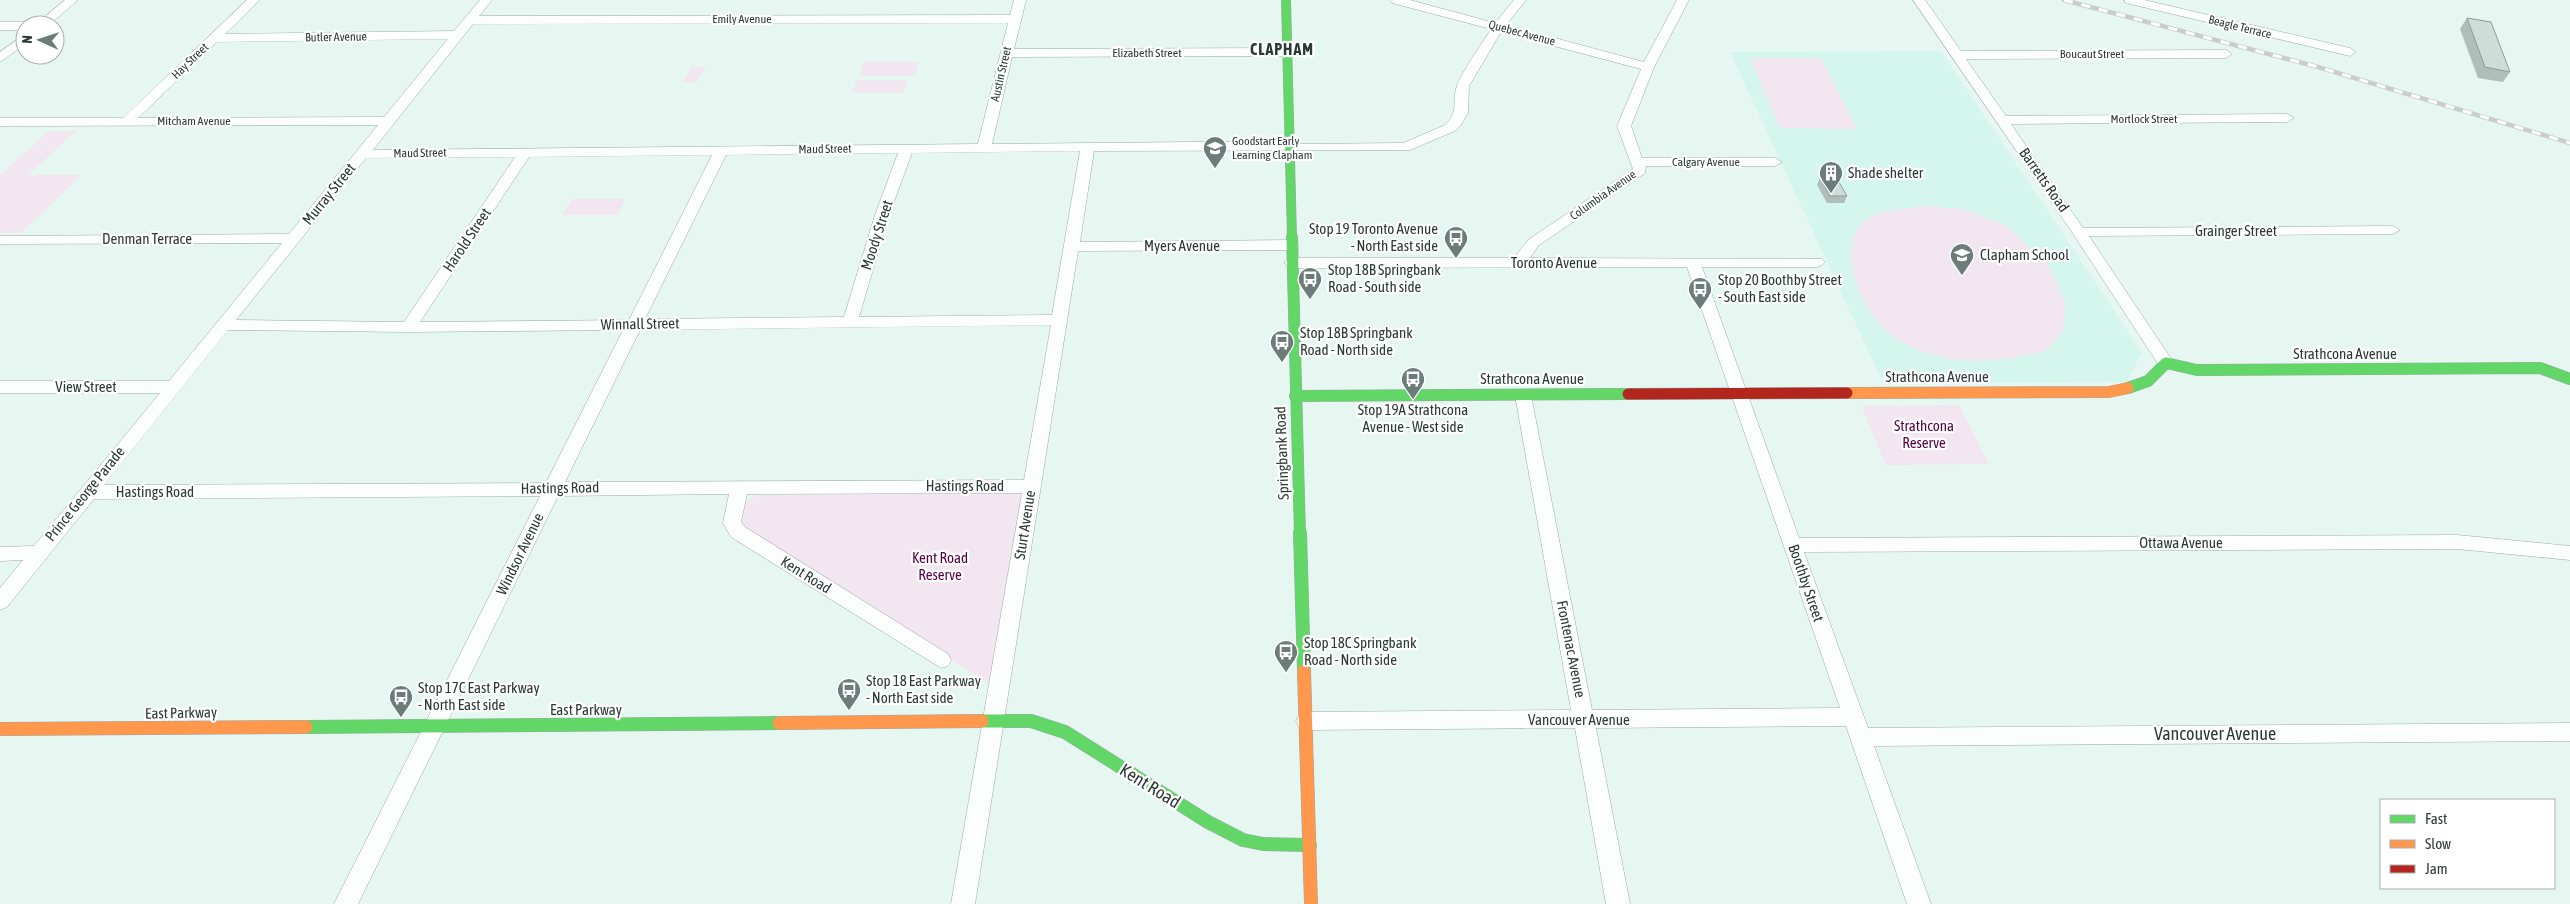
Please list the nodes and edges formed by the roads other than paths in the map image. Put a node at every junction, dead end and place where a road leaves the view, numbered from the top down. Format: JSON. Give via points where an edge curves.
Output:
{"nodes":[{"id":1,"x":72,"y":0,"type":"edge"},
{"id":2,"x":254,"y":0,"type":"edge"},
{"id":3,"x":486,"y":0,"type":"edge"},
{"id":4,"x":1020,"y":0,"type":"edge"},
{"id":5,"x":1286,"y":0,"type":"edge"},
{"id":6,"x":1396,"y":0,"type":"edge"},
{"id":7,"x":1520,"y":0,"type":"edge"},
{"id":8,"x":1683,"y":0,"type":"edge"},
{"id":9,"x":1919,"y":0,"type":"edge"},
{"id":10,"x":2130,"y":0,"type":"edge"},
{"id":11,"x":53,"y":15,"type":"edge"},
{"id":12,"x":1014,"y":19,"type":"junction"},
{"id":13,"x":470,"y":20,"type":"junction"},
{"id":14,"x":0,"y":26,"type":"edge"},
{"id":15,"x":15,"y":26,"type":"edge"},
{"id":16,"x":1498,"y":27,"type":"junction"},
{"id":17,"x":457,"y":35,"type":"junction"},
{"id":18,"x":215,"y":38,"type":"junction"},
{"id":19,"x":15,"y":46,"type":"edge"},
{"id":20,"x":1287,"y":52,"type":"junction"},
{"id":21,"x":2350,"y":52,"type":"dead end"},
{"id":22,"x":1006,"y":53,"type":"junction"},
{"id":23,"x":2226,"y":54,"type":"dead end"},
{"id":24,"x":1957,"y":55,"type":"junction"},
{"id":25,"x":0,"y":58,"type":"edge"},
{"id":26,"x":1648,"y":67,"type":"junction"},
{"id":27,"x":2287,"y":118,"type":"dead end"},
{"id":28,"x":2002,"y":120,"type":"junction"},
{"id":29,"x":388,"y":121,"type":"junction"},
{"id":30,"x":0,"y":122,"type":"edge"},
{"id":31,"x":126,"y":122,"type":"junction"},
{"id":32,"x":1289,"y":146,"type":"junction"},
{"id":33,"x":1088,"y":147,"type":"junction"},
{"id":34,"x":906,"y":148,"type":"junction"},
{"id":35,"x":984,"y":148,"type":"junction"},
{"id":36,"x":721,"y":150,"type":"junction"},
{"id":37,"x":525,"y":152,"type":"junction"},
{"id":38,"x":361,"y":154,"type":"junction"},
{"id":39,"x":1637,"y":162,"type":"junction"},
{"id":40,"x":1775,"y":162,"type":"dead end"},
{"id":41,"x":2393,"y":230,"type":"dead end"},
{"id":42,"x":2080,"y":232,"type":"junction"},
{"id":43,"x":293,"y":238,"type":"junction"},
{"id":44,"x":0,"y":240,"type":"edge"},
{"id":45,"x":1292,"y":245,"type":"junction"},
{"id":46,"x":1071,"y":247,"type":"junction"},
{"id":47,"x":1692,"y":262,"type":"junction"},
{"id":48,"x":1817,"y":262,"type":"dead end"},
{"id":49,"x":1292,"y":263,"type":"junction"},
{"id":50,"x":1518,"y":263,"type":"junction"},
{"id":51,"x":1058,"y":320,"type":"junction"},
{"id":52,"x":850,"y":322,"type":"junction"},
{"id":53,"x":634,"y":324,"type":"junction"},
{"id":54,"x":223,"y":325,"type":"junction"},
{"id":55,"x":409,"y":327,"type":"junction"},
{"id":56,"x":2166,"y":363,"type":"junction"},
{"id":57,"x":2568,"y":378,"type":"edge"},
{"id":58,"x":0,"y":387,"type":"edge"},
{"id":59,"x":168,"y":392,"type":"junction"},
{"id":60,"x":1739,"y":393,"type":"junction"},
{"id":61,"x":1523,"y":394,"type":"junction"},
{"id":62,"x":0,"y":396,"type":"edge"},
{"id":63,"x":1295,"y":396,"type":"junction"},
{"id":64,"x":1032,"y":486,"type":"junction"},
{"id":65,"x":740,"y":487,"type":"junction"},
{"id":66,"x":552,"y":488,"type":"junction"},
{"id":67,"x":88,"y":492,"type":"junction"},
{"id":68,"x":1792,"y":545,"type":"junction"},
{"id":69,"x":2570,"y":552,"type":"edge"},
{"id":70,"x":37,"y":553,"type":"junction"},
{"id":71,"x":0,"y":554,"type":"edge"},
{"id":72,"x":0,"y":602,"type":"edge"},
{"id":73,"x":941,"y":660,"type":"dead end"},
{"id":74,"x":1853,"y":717,"type":"junction"},
{"id":75,"x":1584,"y":720,"type":"junction"},
{"id":76,"x":993,"y":721,"type":"junction"},
{"id":77,"x":1306,"y":721,"type":"junction"},
{"id":78,"x":435,"y":726,"type":"junction"},
{"id":79,"x":0,"y":730,"type":"edge"},
{"id":80,"x":2570,"y":732,"type":"edge"},
{"id":81,"x":1860,"y":736,"type":"junction"},
{"id":82,"x":1310,"y":844,"type":"junction"},
{"id":83,"x":346,"y":904,"type":"edge"},
{"id":84,"x":962,"y":904,"type":"edge"},
{"id":85,"x":1311,"y":904,"type":"edge"},
{"id":86,"x":1618,"y":904,"type":"edge"},
{"id":87,"x":1918,"y":904,"type":"edge"}],
"edges":[{"from":1,"to":11,"type":"street"},
{"from":2,"to":18,"type":"street","name":"Hay Street"},
{"from":3,"to":13,"type":"street","name":"Murray Street"},
{"from":4,"to":12,"type":"street","name":"Austin Street"},
{"from":5,"to":20,"type":"street","name":"Springbank Road"},
{"from":6,"to":16,"type":"street","name":"Quebec Avenue"},
{"from":7,"to":16,"type":"street","name":"Maud Street"},
{"from":8,"to":26,"type":"street","name":"Columbia Avenue"},
{"from":9,"to":24,"type":"street","name":"Barretts Road"},
{"from":10,"to":21,"type":"street","name":"Beagle Terrace"},
{"from":12,"to":13,"type":"street","name":"Emily Avenue"},
{"from":12,"to":22,"type":"street","name":"Austin Street"},
{"from":13,"to":17,"type":"street","name":"Murray Street"},
{"from":14,"to":15,"type":"street"},
{"from":16,"to":26,"type":"street","name":"Quebec Avenue"},
{"from":16,"to":32,"type":"street","name":"Maud Street","via":[[1463,86],[1461,113],[1450,128],[1404,147]]},
{"from":17,"to":18,"type":"street","name":"Butler Avenue"},
{"from":17,"to":29,"type":"street","name":"Murray Street"},
{"from":18,"to":31,"type":"street","name":"Hay Street"},
{"from":19,"to":25,"type":"street"},
{"from":20,"to":22,"type":"street","name":"Elizabeth Street"},
{"from":20,"to":32,"type":"street","name":"Springbank Road"},
{"from":22,"to":35,"type":"street","name":"Austin Street"},
{"from":23,"to":24,"type":"street","name":"Boucaut Street"},
{"from":24,"to":28,"type":"street","name":"Barretts Road"},
{"from":26,"to":39,"type":"street","name":"Columbia Avenue","via":[[1624,126]]},
{"from":27,"to":28,"type":"street","name":"Mortlock Street"},
{"from":28,"to":42,"type":"street","name":"Barretts Road"},
{"from":29,"to":31,"type":"street","name":"Mitcham Avenue"},
{"from":29,"to":38,"type":"street","name":"Murray Street"},
{"from":30,"to":31,"type":"street","name":"Mitcham Avenue"},
{"from":32,"to":33,"type":"street","name":"Maud Street"},
{"from":32,"to":45,"type":"street","name":"Springbank Road"},
{"from":33,"to":35,"type":"street","name":"Maud Street"},
{"from":33,"to":46,"type":"street","name":"Sturt Avenue"},
{"from":34,"to":35,"type":"street","name":"Maud Street"},
{"from":34,"to":36,"type":"street","name":"Maud Street"},
{"from":34,"to":52,"type":"street","name":"Moody Street"},
{"from":36,"to":37,"type":"street","name":"Maud Street"},
{"from":36,"to":53,"type":"street","name":"Windsor Avenue"},
{"from":37,"to":38,"type":"street","name":"Maud Street"},
{"from":37,"to":55,"type":"street","name":"Harold Street"},
{"from":38,"to":43,"type":"street","name":"Murray Street"},
{"from":39,"to":40,"type":"street","name":"Calgary Avenue"},
{"from":39,"to":50,"type":"street","name":"Columbia Avenue","via":[[1640,170],[1533,243]]},
{"from":41,"to":42,"type":"street","name":"Grainger Street"},
{"from":42,"to":56,"type":"street","name":"Barretts Road"},
{"from":43,"to":44,"type":"street","name":"Denman Terrace"},
{"from":43,"to":54,"type":"street","name":"Murray Street"},
{"from":45,"to":46,"type":"street","name":"Myers Avenue"},
{"from":45,"to":49,"type":"street","name":"Springbank Road"},
{"from":46,"to":51,"type":"street","name":"Sturt Avenue"},
{"from":47,"to":48,"type":"street","name":"Toronto Avenue"},
{"from":47,"to":50,"type":"street","name":"Toronto Avenue"},
{"from":47,"to":60,"type":"street","name":"Boothby Street"},
{"from":49,"to":50,"type":"street","name":"Toronto Avenue"},
{"from":49,"to":63,"type":"street","name":"Springbank Road"},
{"from":51,"to":52,"type":"street","name":"Winnall Street"},
{"from":51,"to":64,"type":"street","name":"Sturt Avenue"},
{"from":52,"to":53,"type":"street","name":"Winnall Street"},
{"from":53,"to":55,"type":"street","name":"Winnall Street"},
{"from":53,"to":66,"type":"street","name":"Windsor Avenue"},
{"from":54,"to":55,"type":"street","name":"Winnall Street"},
{"from":54,"to":59,"type":"street","name":"Murray Street"},
{"from":56,"to":57,"type":"street","name":"Strathcona Avenue","via":[[2197,370],[2540,368]]},
{"from":56,"to":60,"type":"street","name":"Strathcona Avenue","via":[[2158,375],[2139,388],[2109,392]]},
{"from":58,"to":59,"type":"street","name":"View Street"},
{"from":59,"to":62,"type":"street","name":"View Street"},
{"from":59,"to":67,"type":"street","name":"Prince George Parade"},
{"from":60,"to":61,"type":"street","name":"Strathcona Avenue"},
{"from":60,"to":68,"type":"street","name":"Boothby Street"},
{"from":61,"to":63,"type":"street","name":"Strathcona Avenue"},
{"from":61,"to":75,"type":"street","name":"Frontenac Avenue"},
{"from":63,"to":77,"type":"street","name":"Springbank Road"},
{"from":64,"to":65,"type":"street","name":"Hastings Road"},
{"from":64,"to":76,"type":"street","name":"Sturt Avenue"},
{"from":65,"to":66,"type":"street","name":"Hastings Road"},
{"from":65,"to":73,"type":"street","name":"Kent Road","via":[[732,523],[738,532]]},
{"from":66,"to":67,"type":"street","name":"Hastings Road"},
{"from":66,"to":78,"type":"street","name":"Windsor Avenue"},
{"from":67,"to":70,"type":"street","name":"Prince George Parade"},
{"from":68,"to":69,"type":"street","name":"Ottawa Avenue","via":[[2457,542]]},
{"from":68,"to":74,"type":"street","name":"Boothby Street"},
{"from":70,"to":71,"type":"street"},
{"from":70,"to":72,"type":"street","name":"Prince George Parade"},
{"from":74,"to":75,"type":"street","name":"Vancouver Avenue"},
{"from":74,"to":81,"type":"street","name":"Boothby Street"},
{"from":75,"to":77,"type":"street","name":"Vancouver Avenue"},
{"from":75,"to":86,"type":"street","name":"Frontenac Avenue"},
{"from":76,"to":78,"type":"street","name":"East Parkway"},
{"from":76,"to":82,"type":"street","name":"Kent Road","via":[[1031,721],[1056,728],[1208,822],[1243,840],[1263,844]]},
{"from":76,"to":84,"type":"street","name":"Sturt Avenue"},
{"from":77,"to":82,"type":"street","name":"Springbank Road"},
{"from":78,"to":79,"type":"street","name":"East Parkway"},
{"from":78,"to":83,"type":"street","name":"Windsor Avenue"},
{"from":80,"to":81,"type":"street","name":"Vancouver Avenue"},
{"from":81,"to":87,"type":"street","name":"Boothby Street"},
{"from":82,"to":85,"type":"street","name":"Springbank Road"}]}
